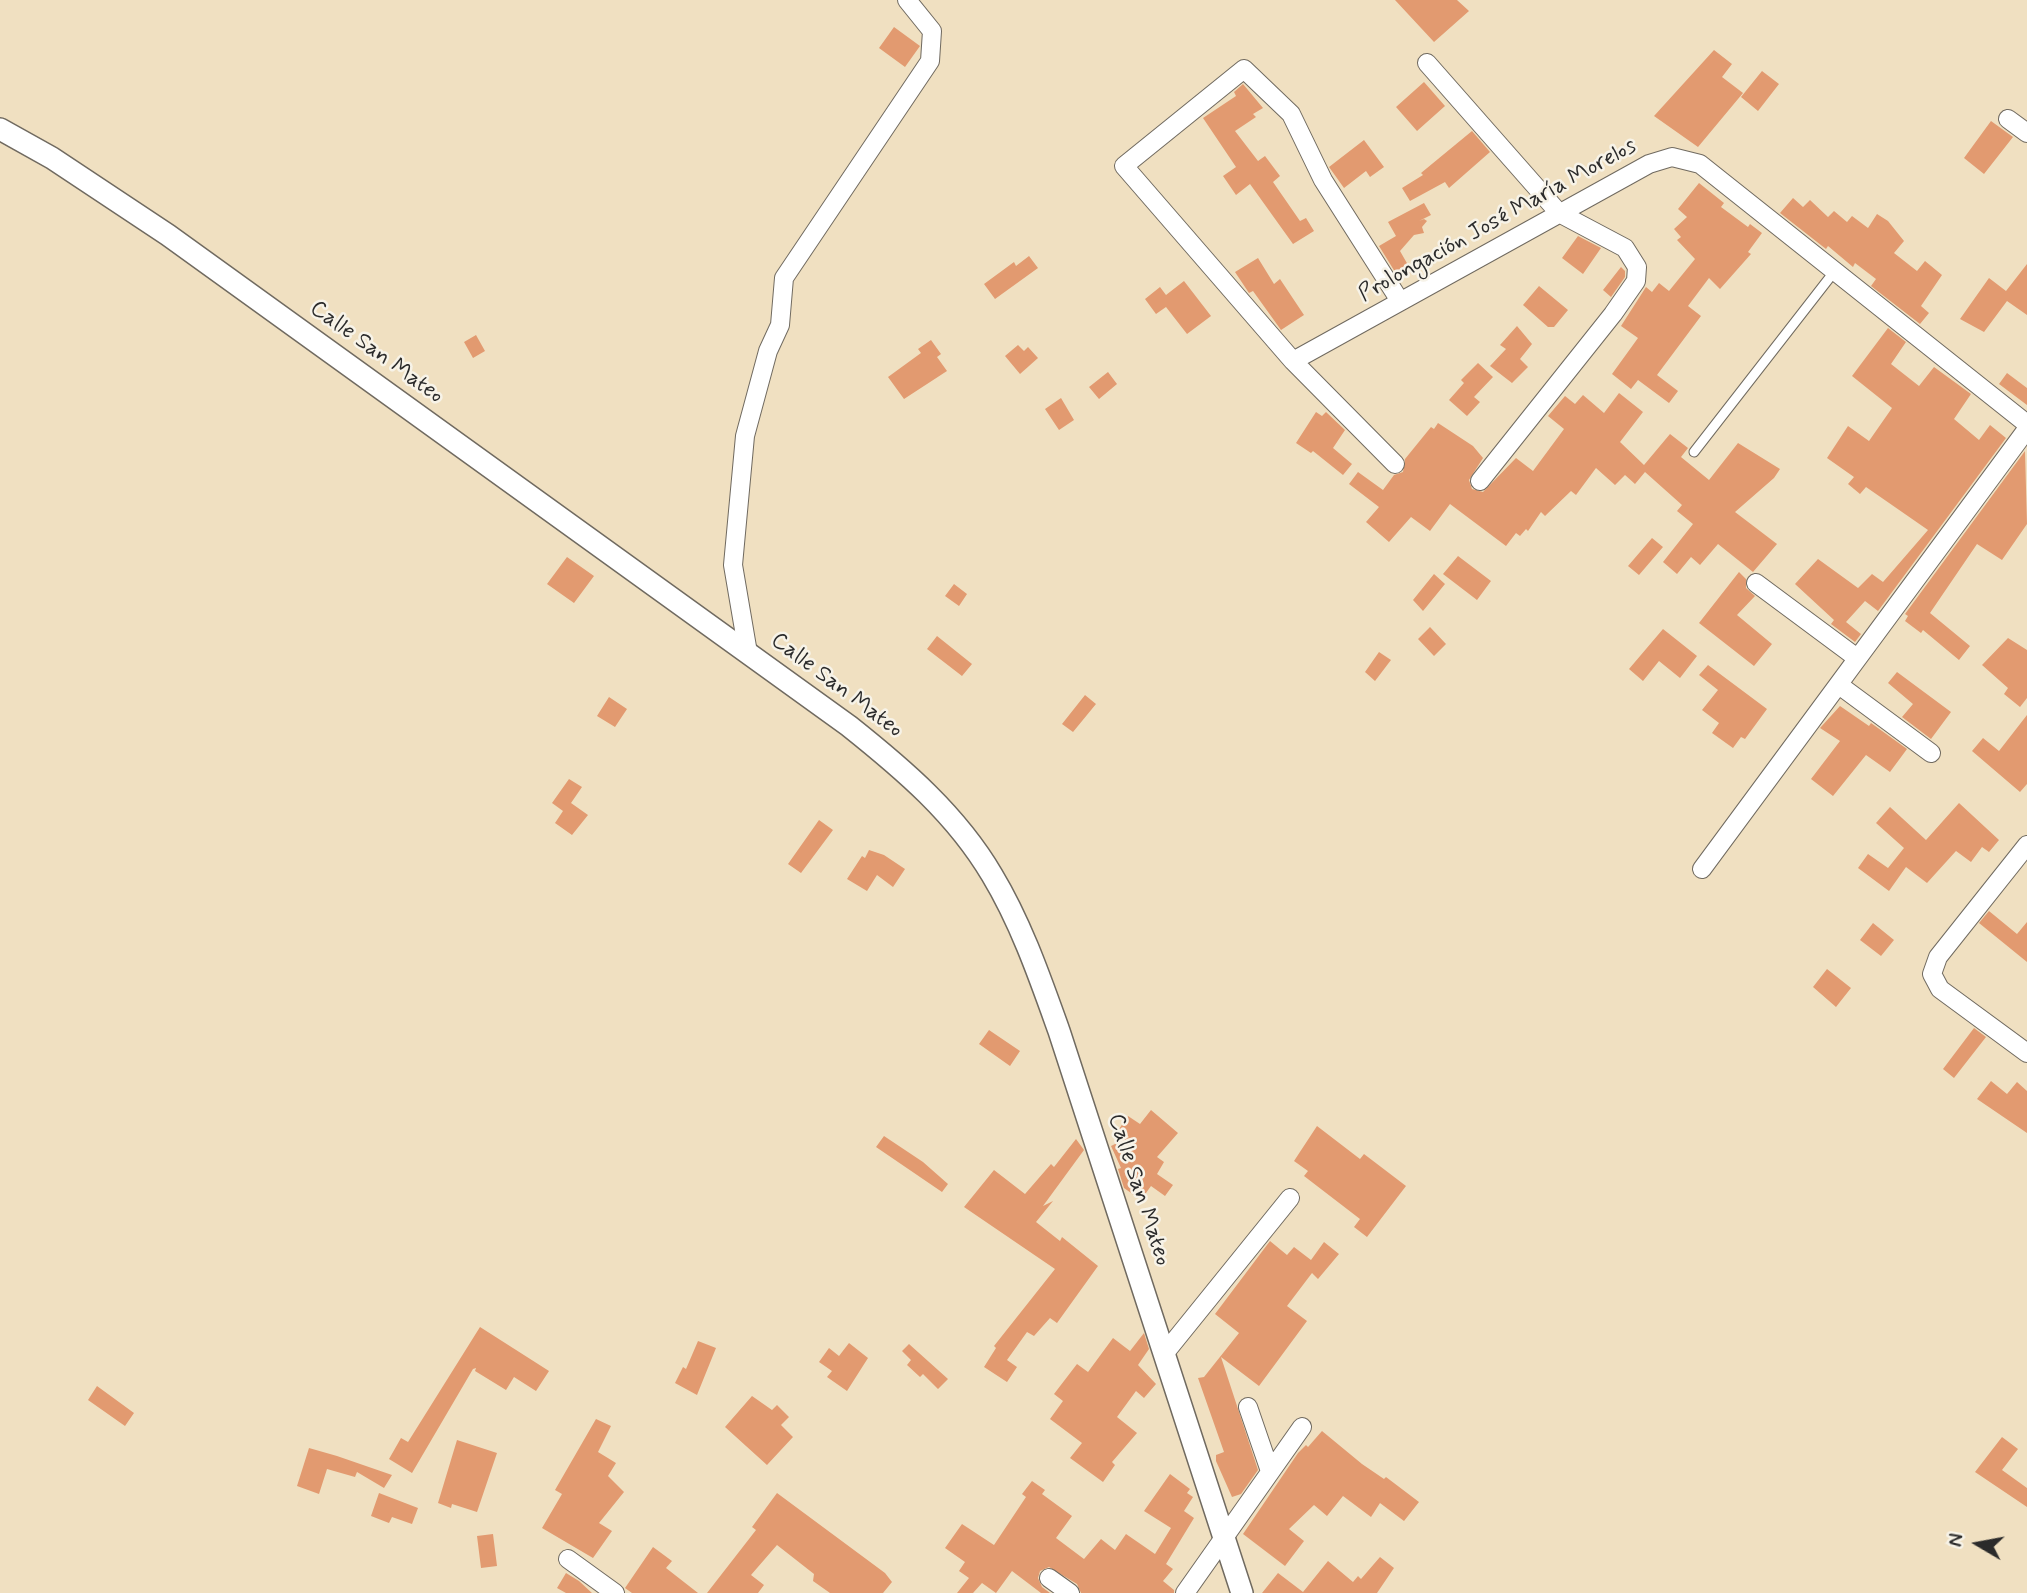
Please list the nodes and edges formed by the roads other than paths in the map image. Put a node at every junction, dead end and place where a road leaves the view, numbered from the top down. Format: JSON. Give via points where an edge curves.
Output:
{"nodes":[{"id":1,"x":907,"y":0,"type":"edge"},
{"id":2,"x":1427,"y":63,"type":"dead end"},
{"id":3,"x":2008,"y":119,"type":"dead end"},
{"id":4,"x":0,"y":129,"type":"edge"},
{"id":5,"x":2027,"y":133,"type":"edge"},
{"id":6,"x":1559,"y":213,"type":"junction"},
{"id":7,"x":1834,"y":272,"type":"junction"},
{"id":8,"x":1401,"y":302,"type":"junction"},
{"id":9,"x":1293,"y":361,"type":"junction"},
{"id":10,"x":2027,"y":427,"type":"edge"},
{"id":11,"x":1694,"y":452,"type":"dead end"},
{"id":12,"x":1395,"y":464,"type":"dead end"},
{"id":13,"x":1480,"y":481,"type":"dead end"},
{"id":14,"x":1756,"y":583,"type":"dead end"},
{"id":15,"x":748,"y":653,"type":"junction"},
{"id":16,"x":1857,"y":659,"type":"junction"},
{"id":17,"x":1839,"y":685,"type":"junction"},
{"id":18,"x":1931,"y":753,"type":"dead end"},
{"id":19,"x":2027,"y":845,"type":"edge"},
{"id":20,"x":1702,"y":869,"type":"dead end"},
{"id":21,"x":2027,"y":1053,"type":"edge"},
{"id":22,"x":1290,"y":1198,"type":"dead end"},
{"id":23,"x":1164,"y":1354,"type":"junction"},
{"id":24,"x":1248,"y":1407,"type":"dead end"},
{"id":25,"x":1302,"y":1427,"type":"dead end"},
{"id":26,"x":1270,"y":1471,"type":"junction"},
{"id":27,"x":1223,"y":1541,"type":"junction"},
{"id":28,"x":568,"y":1559,"type":"dead end"},
{"id":29,"x":1049,"y":1578,"type":"dead end"},
{"id":30,"x":615,"y":1593,"type":"edge"},
{"id":31,"x":1070,"y":1593,"type":"edge"},
{"id":32,"x":1185,"y":1593,"type":"edge"},
{"id":33,"x":1242,"y":1593,"type":"edge"}],
"edges":[{"from":1,"to":15,"type":"street","via":[[932,31],[930,61],[784,278],[780,325],[768,351],[745,436],[733,565]]},
{"from":2,"to":6,"type":"street"},
{"from":3,"to":5,"type":"street"},
{"from":4,"to":15,"type":"street","name":"Calle San Mateo","via":[[169,235]]},
{"from":6,"to":7,"type":"street","name":"Prolongación José María Morelos","via":[[1649,164],[1672,157],[1700,164]]},
{"from":6,"to":8,"type":"street","name":"Prolongación José María Morelos"},
{"from":6,"to":13,"type":"street","via":[[1625,248],[1637,267],[1636,281]]},
{"from":7,"to":10,"type":"street","name":"Prolongación José María Morelos"},
{"from":7,"to":11,"type":"lane"},
{"from":8,"to":9,"type":"street","name":"Prolongación José María Morelos"},
{"from":8,"to":9,"type":"street","via":[[1323,180],[1291,114],[1244,69],[1124,166]]},
{"from":9,"to":12,"type":"street"},
{"from":10,"to":16,"type":"street"},
{"from":14,"to":16,"type":"street"},
{"from":15,"to":23,"type":"street","name":"Calle San Mateo","via":[[901,768],[935,800],[992,874],[1014,916],[1059,1031]]},
{"from":16,"to":17,"type":"street"},
{"from":17,"to":18,"type":"street"},
{"from":17,"to":20,"type":"street"},
{"from":19,"to":21,"type":"street","via":[[1938,957],[1933,974],[1940,989]]},
{"from":22,"to":23,"type":"street"},
{"from":23,"to":27,"type":"street","name":"Calle San Mateo"},
{"from":24,"to":26,"type":"street"},
{"from":25,"to":26,"type":"street"},
{"from":26,"to":27,"type":"street"},
{"from":27,"to":32,"type":"street"},
{"from":27,"to":33,"type":"street","name":"Calle San Mateo"},
{"from":28,"to":30,"type":"street"},
{"from":29,"to":31,"type":"street"}]}
